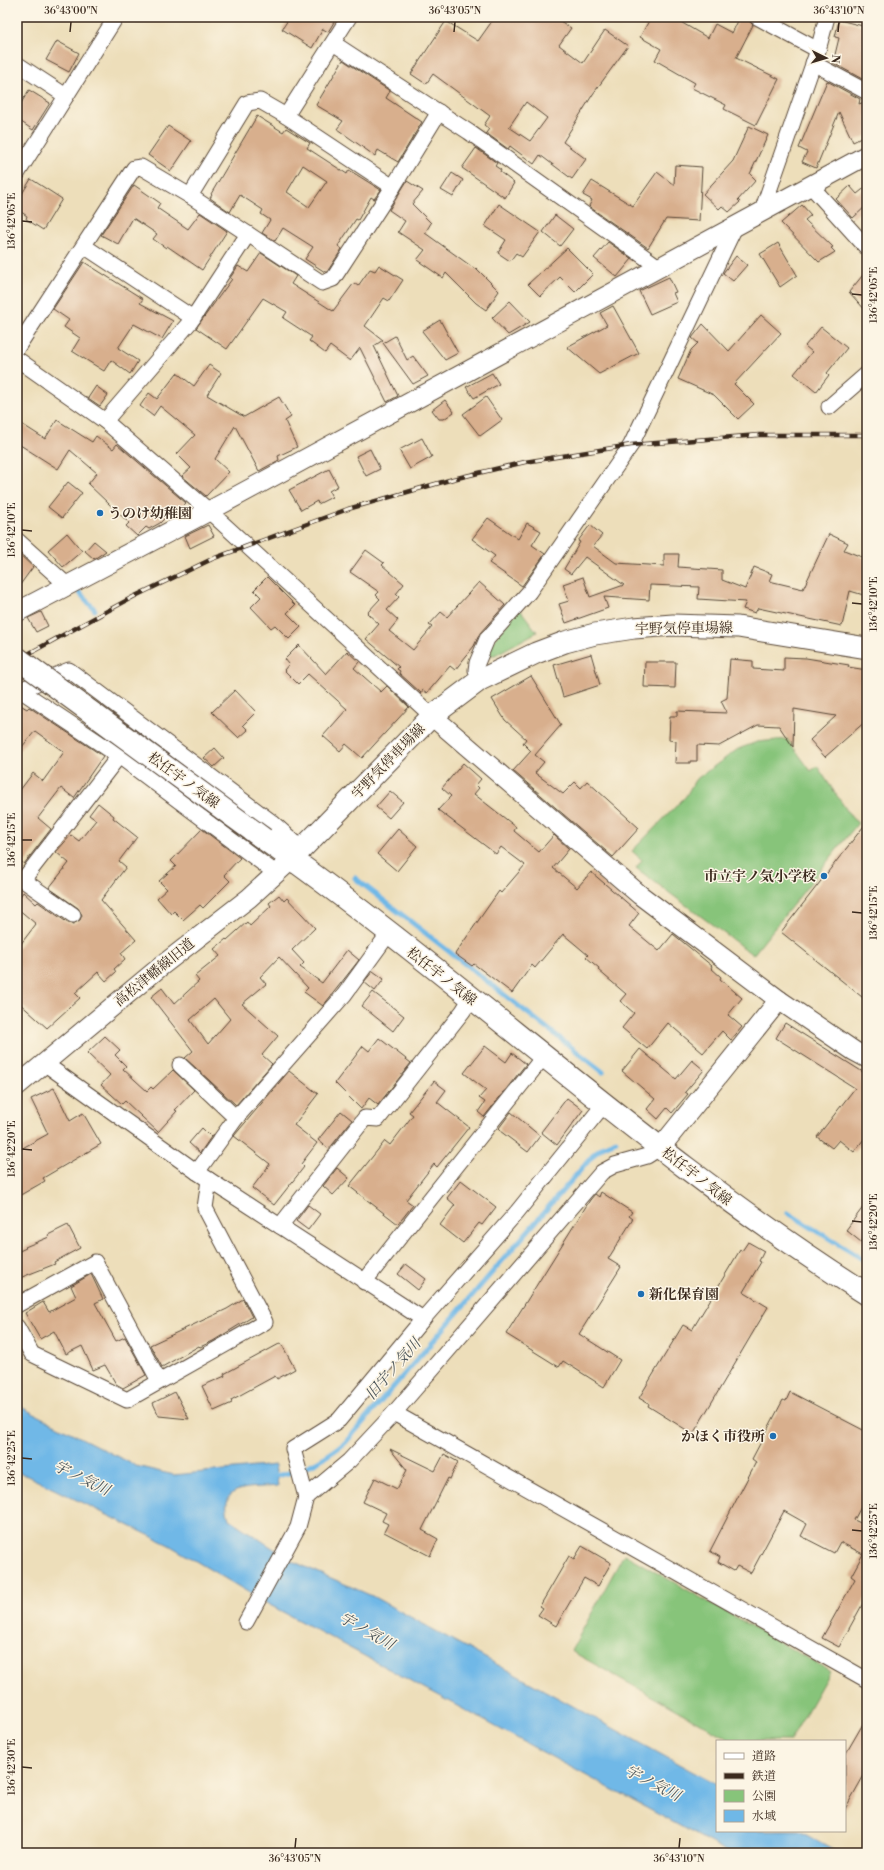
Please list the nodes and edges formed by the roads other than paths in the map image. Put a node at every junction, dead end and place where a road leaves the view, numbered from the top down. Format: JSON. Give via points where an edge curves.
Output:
{"nodes":[{"id":1,"x":116,"y":17,"type":"edge"},
{"id":2,"x":349,"y":17,"type":"edge"},
{"id":3,"x":757,"y":17,"type":"edge"},
{"id":4,"x":827,"y":17,"type":"edge"},
{"id":5,"x":333,"y":42,"type":"junction"},
{"id":6,"x":816,"y":57,"type":"junction"},
{"id":7,"x":17,"y":64,"type":"edge"},
{"id":8,"x":867,"y":92,"type":"edge"},
{"id":9,"x":66,"y":96,"type":"junction"},
{"id":10,"x":439,"y":112,"type":"junction"},
{"id":11,"x":286,"y":116,"type":"junction"},
{"id":12,"x":867,"y":155,"type":"edge"},
{"id":13,"x":17,"y":174,"type":"edge"},
{"id":14,"x":810,"y":185,"type":"junction"},
{"id":15,"x":393,"y":187,"type":"junction"},
{"id":16,"x":190,"y":196,"type":"junction"},
{"id":17,"x":762,"y":211,"type":"junction"},
{"id":18,"x":735,"y":227,"type":"junction"},
{"id":19,"x":248,"y":234,"type":"junction"},
{"id":20,"x":84,"y":246,"type":"junction"},
{"id":21,"x":867,"y":248,"type":"edge"},
{"id":22,"x":660,"y":268,"type":"junction"},
{"id":23,"x":193,"y":318,"type":"junction"},
{"id":24,"x":17,"y":348,"type":"edge"},
{"id":25,"x":17,"y":359,"type":"edge"},
{"id":26,"x":867,"y":374,"type":"edge"},
{"id":27,"x":829,"y":407,"type":"dead end"},
{"id":28,"x":105,"y":421,"type":"junction"},
{"id":29,"x":209,"y":511,"type":"junction"},
{"id":30,"x":17,"y":540,"type":"edge"},
{"id":31,"x":67,"y":585,"type":"junction"},
{"id":32,"x":17,"y":612,"type":"edge"},
{"id":33,"x":867,"y":648,"type":"edge"},
{"id":34,"x":17,"y":658,"type":"edge"},
{"id":35,"x":480,"y":680,"type":"junction"},
{"id":36,"x":18,"y":691,"type":"edge"},
{"id":37,"x":432,"y":716,"type":"junction"},
{"id":38,"x":119,"y":756,"type":"junction"},
{"id":39,"x":290,"y":860,"type":"junction"},
{"id":40,"x":20,"y":878,"type":"edge"},
{"id":41,"x":73,"y":915,"type":"dead end"},
{"id":42,"x":389,"y":933,"type":"junction"},
{"id":43,"x":471,"y":998,"type":"junction"},
{"id":44,"x":779,"y":1000,"type":"junction"},
{"id":45,"x":544,"y":1056,"type":"junction"},
{"id":46,"x":867,"y":1058,"type":"edge"},
{"id":47,"x":44,"y":1063,"type":"junction"},
{"id":48,"x":180,"y":1065,"type":"dead end"},
{"id":49,"x":17,"y":1086,"type":"edge"},
{"id":50,"x":605,"y":1103,"type":"junction"},
{"id":51,"x":236,"y":1118,"type":"junction"},
{"id":52,"x":661,"y":1147,"type":"junction"},
{"id":53,"x":197,"y":1172,"type":"junction"},
{"id":54,"x":209,"y":1180,"type":"junction"},
{"id":55,"x":280,"y":1226,"type":"junction"},
{"id":56,"x":364,"y":1282,"type":"junction"},
{"id":57,"x":867,"y":1294,"type":"edge"},
{"id":58,"x":17,"y":1306,"type":"edge"},
{"id":59,"x":423,"y":1319,"type":"junction"},
{"id":60,"x":17,"y":1327,"type":"edge"},
{"id":61,"x":159,"y":1381,"type":"junction"},
{"id":62,"x":394,"y":1413,"type":"junction"},
{"id":63,"x":306,"y":1496,"type":"junction"},
{"id":64,"x":248,"y":1619,"type":"dead end"},
{"id":65,"x":867,"y":1680,"type":"edge"}],
"edges":[{"from":1,"to":9,"type":"street"},
{"from":2,"to":5,"type":"street"},
{"from":3,"to":6,"type":"street"},
{"from":4,"to":6,"type":"street"},
{"from":5,"to":10,"type":"street"},
{"from":5,"to":11,"type":"street"},
{"from":6,"to":8,"type":"street"},
{"from":6,"to":17,"type":"street"},
{"from":7,"to":9,"type":"street"},
{"from":9,"to":13,"type":"street"},
{"from":10,"to":15,"type":"street"},
{"from":10,"to":22,"type":"street"},
{"from":11,"to":15,"type":"street"},
{"from":11,"to":16,"type":"street","via":[[260,101],[247,103]]},
{"from":12,"to":14,"type":"street"},
{"from":14,"to":17,"type":"street"},
{"from":14,"to":21,"type":"street"},
{"from":15,"to":19,"type":"street","via":[[333,279],[322,283]]},
{"from":16,"to":19,"type":"street"},
{"from":16,"to":20,"type":"street","via":[[141,168],[134,168]]},
{"from":17,"to":18,"type":"street"},
{"from":18,"to":22,"type":"street"},
{"from":18,"to":35,"type":"street","via":[[631,445],[530,592],[487,639],[477,663],[476,670]]},
{"from":19,"to":23,"type":"street"},
{"from":20,"to":23,"type":"street"},
{"from":20,"to":24,"type":"street"},
{"from":22,"to":29,"type":"street"},
{"from":23,"to":28,"type":"street"},
{"from":25,"to":28,"type":"street"},
{"from":26,"to":27,"type":"street"},
{"from":28,"to":29,"type":"street"},
{"from":29,"to":31,"type":"street"},
{"from":29,"to":37,"type":"street"},
{"from":30,"to":31,"type":"street"},
{"from":31,"to":32,"type":"street"},
{"from":33,"to":35,"type":"main road","name":"宇野気停車場線","via":[[738,628],[673,625],[634,628],[565,642]]},
{"from":34,"to":39,"type":"main road","name":"松任宇ノ気線","bridge":true},
{"from":35,"to":37,"type":"main road","name":"宇野気停車場線"},
{"from":36,"to":38,"type":"street"},
{"from":36,"to":39,"type":"street","via":[[69,670],[273,823]]},
{"from":37,"to":39,"type":"main road","name":"宇野気停車場線"},
{"from":37,"to":44,"type":"street","via":[[640,896]]},
{"from":38,"to":39,"type":"street"},
{"from":38,"to":40,"type":"street"},
{"from":39,"to":42,"type":"main road","name":"松任宇ノ気線"},
{"from":39,"to":47,"type":"street","name":"高松津幡線旧道","via":[[249,898],[160,966]]},
{"from":40,"to":41,"type":"street"},
{"from":42,"to":43,"type":"main road","name":"松任宇ノ気線"},
{"from":42,"to":51,"type":"street","via":[[344,995]]},
{"from":43,"to":45,"type":"main road","name":"松任宇ノ気線"},
{"from":43,"to":55,"type":"street","via":[[463,1012],[378,1119],[365,1118]]},
{"from":44,"to":46,"type":"street"},
{"from":44,"to":52,"type":"street"},
{"from":45,"to":50,"type":"main road","name":"松任宇ノ気線"},
{"from":45,"to":56,"type":"street"},
{"from":47,"to":49,"type":"street","name":"高松津幡線旧道"},
{"from":47,"to":53,"type":"street"},
{"from":48,"to":51,"type":"street"},
{"from":50,"to":52,"type":"main road","name":"松任宇ノ気線"},
{"from":50,"to":59,"type":"street","via":[[517,1212]]},
{"from":51,"to":53,"type":"street"},
{"from":52,"to":57,"type":"main road","name":"松任宇ノ気線","via":[[732,1203],[801,1252]]},
{"from":52,"to":62,"type":"street","via":[[647,1156],[615,1165],[602,1172]]},
{"from":53,"to":54,"type":"street"},
{"from":54,"to":55,"type":"street"},
{"from":54,"to":61,"type":"street","via":[[205,1208],[265,1322]]},
{"from":55,"to":56,"type":"street"},
{"from":56,"to":59,"type":"street"},
{"from":58,"to":61,"type":"street","via":[[95,1262]]},
{"from":59,"to":63,"type":"street","via":[[339,1420],[293,1449]]},
{"from":60,"to":61,"type":"street","via":[[32,1354],[127,1400]]},
{"from":62,"to":63,"type":"street","via":[[349,1461]]},
{"from":62,"to":65,"type":"street"},
{"from":63,"to":64,"type":"street","via":[[298,1527]]}]}
